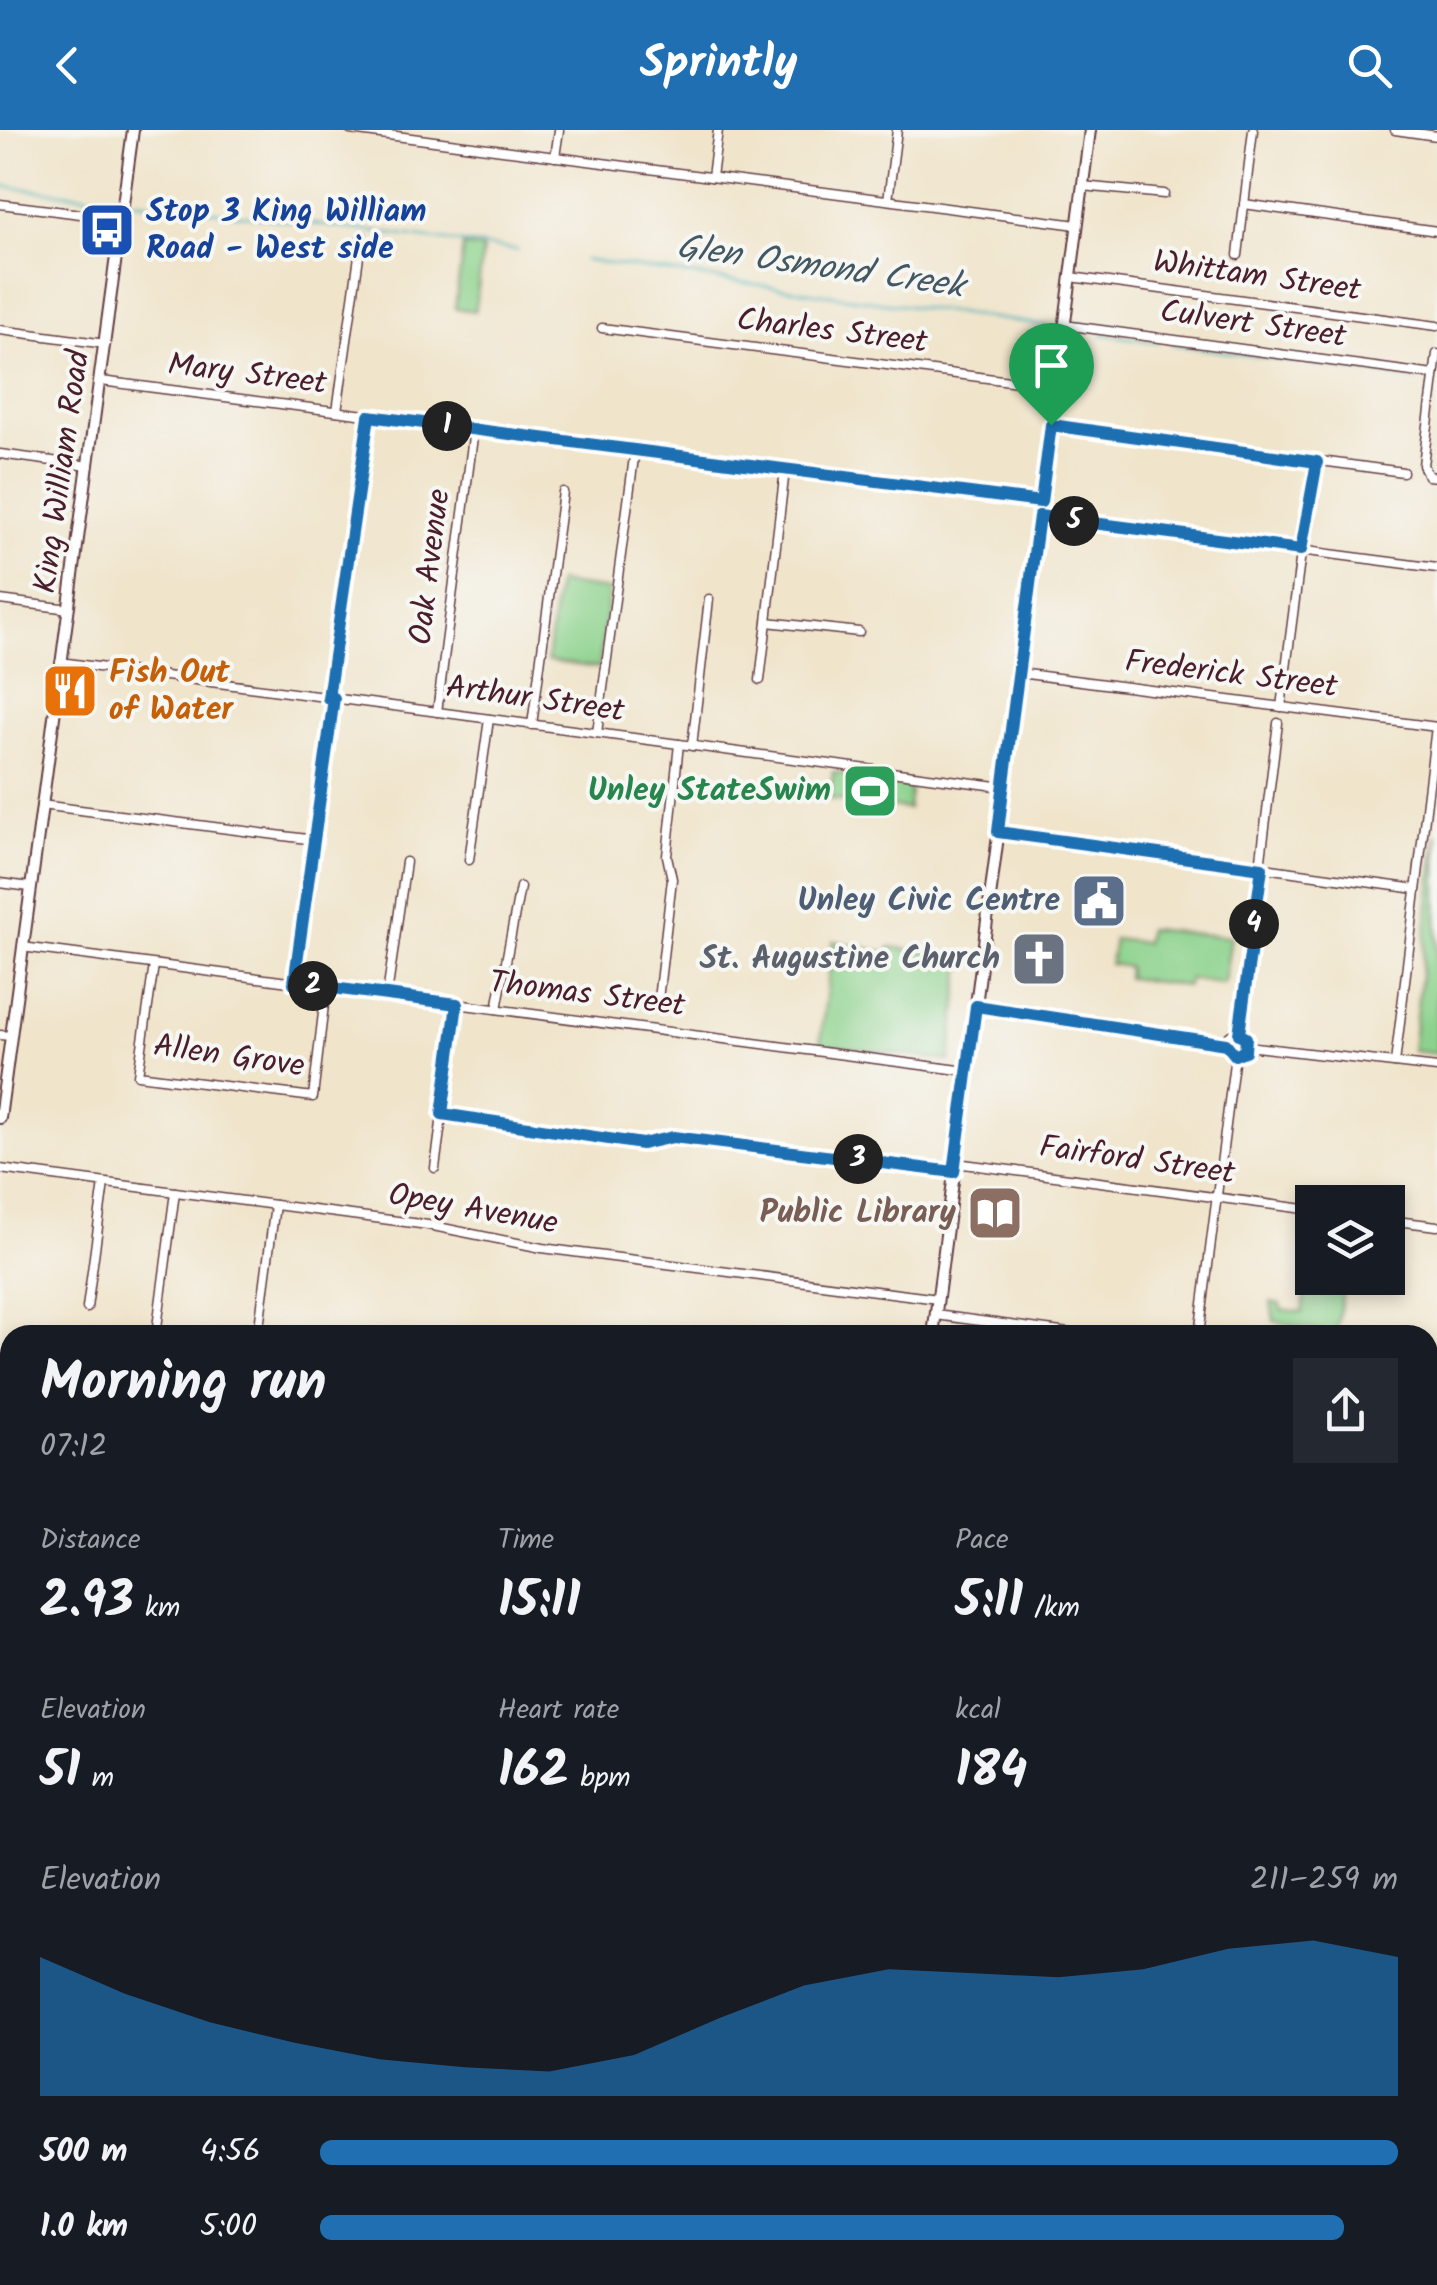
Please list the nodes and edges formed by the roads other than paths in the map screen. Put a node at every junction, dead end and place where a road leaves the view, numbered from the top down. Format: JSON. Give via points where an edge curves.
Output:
{"nodes":[{"id":1,"x":132,"y":130,"type":"edge"},
{"id":2,"x":350,"y":130,"type":"edge"},
{"id":3,"x":558,"y":130,"type":"edge"},
{"id":4,"x":718,"y":130,"type":"edge"},
{"id":5,"x":897,"y":130,"type":"edge"},
{"id":6,"x":1090,"y":130,"type":"edge"},
{"id":7,"x":1254,"y":130,"type":"edge"},
{"id":8,"x":1395,"y":130,"type":"edge"},
{"id":9,"x":399,"y":133,"type":"edge"},
{"id":10,"x":1437,"y":136,"type":"edge"},
{"id":11,"x":555,"y":157,"type":"junction"},
{"id":12,"x":712,"y":177,"type":"junction"},
{"id":13,"x":1082,"y":186,"type":"junction"},
{"id":14,"x":1164,"y":194,"type":"dead end"},
{"id":15,"x":888,"y":200,"type":"junction"},
{"id":16,"x":0,"y":204,"type":"edge"},
{"id":17,"x":1244,"y":204,"type":"junction"},
{"id":18,"x":121,"y":219,"type":"junction"},
{"id":19,"x":1078,"y":225,"type":"junction"},
{"id":20,"x":1437,"y":231,"type":"edge"},
{"id":21,"x":362,"y":234,"type":"dead end"},
{"id":22,"x":1238,"y":255,"type":"dead end"},
{"id":23,"x":1070,"y":277,"type":"junction"},
{"id":24,"x":1064,"y":325,"type":"junction"},
{"id":25,"x":1437,"y":326,"type":"edge"},
{"id":26,"x":602,"y":328,"type":"dead end"},
{"id":27,"x":0,"y":330,"type":"edge"},
{"id":28,"x":106,"y":344,"type":"junction"},
{"id":29,"x":1437,"y":354,"type":"edge"},
{"id":30,"x":1434,"y":375,"type":"junction"},
{"id":31,"x":101,"y":381,"type":"junction"},
{"id":32,"x":1056,"y":387,"type":"junction"},
{"id":33,"x":337,"y":412,"type":"junction"},
{"id":34,"x":369,"y":416,"type":"junction"},
{"id":35,"x":1051,"y":425,"type":"junction"},
{"id":36,"x":474,"y":429,"type":"junction"},
{"id":37,"x":635,"y":450,"type":"junction"},
{"id":38,"x":0,"y":454,"type":"edge"},
{"id":39,"x":1317,"y":462,"type":"junction"},
{"id":40,"x":89,"y":466,"type":"junction"},
{"id":41,"x":785,"y":470,"type":"junction"},
{"id":42,"x":1403,"y":472,"type":"dead end"},
{"id":43,"x":1437,"y":477,"type":"edge"},
{"id":44,"x":563,"y":492,"type":"dead end"},
{"id":45,"x":1041,"y":502,"type":"junction"},
{"id":46,"x":1039,"y":516,"type":"junction"},
{"id":47,"x":1301,"y":550,"type":"junction"},
{"id":48,"x":1437,"y":568,"type":"edge"},
{"id":49,"x":709,"y":599,"type":"dead end"},
{"id":50,"x":0,"y":600,"type":"edge"},
{"id":51,"x":69,"y":609,"type":"junction"},
{"id":52,"x":767,"y":622,"type":"junction"},
{"id":53,"x":859,"y":632,"type":"dead end"},
{"id":54,"x":60,"y":662,"type":"junction"},
{"id":55,"x":1019,"y":673,"type":"junction"},
{"id":56,"x":760,"y":680,"type":"dead end"},
{"id":57,"x":331,"y":698,"type":"junction"},
{"id":58,"x":1281,"y":706,"type":"junction"},
{"id":59,"x":437,"y":712,"type":"junction"},
{"id":60,"x":489,"y":719,"type":"junction"},
{"id":61,"x":1278,"y":723,"type":"dead end"},
{"id":62,"x":532,"y":725,"type":"junction"},
{"id":63,"x":1437,"y":727,"type":"edge"},
{"id":64,"x":597,"y":733,"type":"junction"},
{"id":65,"x":679,"y":744,"type":"junction"},
{"id":66,"x":692,"y":746,"type":"junction"},
{"id":67,"x":1004,"y":787,"type":"junction"},
{"id":68,"x":41,"y":805,"type":"junction"},
{"id":69,"x":998,"y":832,"type":"junction"},
{"id":70,"x":315,"y":840,"type":"junction"},
{"id":71,"x":468,"y":860,"type":"dead end"},
{"id":72,"x":406,"y":862,"type":"dead end"},
{"id":73,"x":1262,"y":868,"type":"junction"},
{"id":74,"x":0,"y":883,"type":"edge"},
{"id":75,"x":520,"y":886,"type":"dead end"},
{"id":76,"x":30,"y":887,"type":"junction"},
{"id":77,"x":1416,"y":888,"type":"junction"},
{"id":78,"x":22,"y":946,"type":"junction"},
{"id":79,"x":154,"y":965,"type":"junction"},
{"id":80,"x":294,"y":983,"type":"junction"},
{"id":81,"x":326,"y":988,"type":"junction"},
{"id":82,"x":386,"y":995,"type":"junction"},
{"id":83,"x":457,"y":1004,"type":"junction"},
{"id":84,"x":976,"y":1006,"type":"junction"},
{"id":85,"x":657,"y":1008,"type":"dead end"},
{"id":86,"x":498,"y":1009,"type":"junction"},
{"id":87,"x":1239,"y":1034,"type":"junction"},
{"id":88,"x":5,"y":1036,"type":"edge"},
{"id":89,"x":1226,"y":1044,"type":"junction"},
{"id":90,"x":1247,"y":1046,"type":"junction"},
{"id":91,"x":1235,"y":1055,"type":"junction"},
{"id":92,"x":1395,"y":1063,"type":"junction"},
{"id":93,"x":1437,"y":1068,"type":"edge"},
{"id":94,"x":968,"y":1071,"type":"junction"},
{"id":95,"x":442,"y":1114,"type":"junction"},
{"id":96,"x":0,"y":1118,"type":"edge"},
{"id":97,"x":955,"y":1167,"type":"junction"},
{"id":98,"x":435,"y":1168,"type":"dead end"},
{"id":99,"x":0,"y":1169,"type":"edge"},
{"id":100,"x":104,"y":1183,"type":"junction"},
{"id":101,"x":175,"y":1192,"type":"junction"},
{"id":102,"x":1216,"y":1197,"type":"junction"},
{"id":103,"x":275,"y":1205,"type":"junction"},
{"id":104,"x":1295,"y":1208,"type":"edge"},
{"id":105,"x":1405,"y":1222,"type":"edge"},
{"id":106,"x":1437,"y":1226,"type":"edge"},
{"id":107,"x":938,"y":1299,"type":"junction"},
{"id":108,"x":87,"y":1308,"type":"dead end"},
{"id":109,"x":936,"y":1315,"type":"junction"},
{"id":110,"x":157,"y":1325,"type":"edge"},
{"id":111,"x":259,"y":1325,"type":"edge"},
{"id":112,"x":935,"y":1325,"type":"edge"},
{"id":113,"x":1010,"y":1325,"type":"edge"},
{"id":114,"x":1200,"y":1325,"type":"edge"}],
"edges":[{"from":1,"to":18,"type":"main road","name":"King William Road"},
{"from":2,"to":9,"type":"street"},
{"from":3,"to":11,"type":"street"},
{"from":4,"to":12,"type":"street"},
{"from":5,"to":15,"type":"street"},
{"from":6,"to":13,"type":"main road"},
{"from":7,"to":17,"type":"street"},
{"from":8,"to":10,"type":"street"},
{"from":9,"to":11,"type":"street"},
{"from":11,"to":12,"type":"street"},
{"from":12,"to":15,"type":"street"},
{"from":13,"to":14,"type":"street"},
{"from":13,"to":19,"type":"main road"},
{"from":15,"to":19,"type":"street"},
{"from":16,"to":18,"type":"street"},
{"from":17,"to":20,"type":"street"},
{"from":17,"to":22,"type":"street"},
{"from":18,"to":28,"type":"main road","name":"King William Road"},
{"from":19,"to":23,"type":"main road"},
{"from":21,"to":33,"type":"street"},
{"from":23,"to":24,"type":"main road"},
{"from":23,"to":25,"type":"street","name":"Whittam Street"},
{"from":24,"to":30,"type":"street","name":"Culvert Street"},
{"from":24,"to":32,"type":"main road"},
{"from":26,"to":32,"type":"street","name":"Charles Street"},
{"from":27,"to":28,"type":"street"},
{"from":28,"to":31,"type":"main road","name":"King William Road"},
{"from":29,"to":30,"type":"street"},
{"from":30,"to":43,"type":"street","via":[[1425,471]]},
{"from":31,"to":33,"type":"street","name":"Mary Street"},
{"from":31,"to":40,"type":"main road","name":"King William Road"},
{"from":32,"to":35,"type":"main road"},
{"from":33,"to":34,"type":"street","name":"Mary Street"},
{"from":34,"to":36,"type":"street","name":"Mary Street"},
{"from":34,"to":57,"type":"street"},
{"from":35,"to":39,"type":"street"},
{"from":35,"to":45,"type":"main road"},
{"from":36,"to":37,"type":"street","name":"Mary Street"},
{"from":36,"to":59,"type":"street","name":"Oak Avenue"},
{"from":37,"to":41,"type":"street","name":"Mary Street"},
{"from":37,"to":64,"type":"street"},
{"from":38,"to":40,"type":"street"},
{"from":39,"to":42,"type":"street"},
{"from":39,"to":47,"type":"street"},
{"from":40,"to":51,"type":"main road","name":"King William Road"},
{"from":41,"to":45,"type":"street","name":"Mary Street"},
{"from":41,"to":52,"type":"street"},
{"from":44,"to":62,"type":"street"},
{"from":45,"to":46,"type":"main road"},
{"from":46,"to":47,"type":"street"},
{"from":46,"to":55,"type":"main road"},
{"from":47,"to":48,"type":"street"},
{"from":47,"to":58,"type":"street"},
{"from":49,"to":66,"type":"street"},
{"from":50,"to":51,"type":"street"},
{"from":51,"to":54,"type":"main road","name":"King William Road"},
{"from":52,"to":53,"type":"street"},
{"from":52,"to":56,"type":"street"},
{"from":54,"to":57,"type":"street","name":"Arthur Street"},
{"from":54,"to":68,"type":"main road","name":"King William Road"},
{"from":55,"to":58,"type":"street","name":"Frederick Street"},
{"from":55,"to":67,"type":"main road"},
{"from":57,"to":59,"type":"street","name":"Arthur Street"},
{"from":57,"to":70,"type":"street"},
{"from":58,"to":63,"type":"street","name":"Frederick Street"},
{"from":59,"to":60,"type":"street","name":"Arthur Street"},
{"from":60,"to":62,"type":"street","name":"Arthur Street"},
{"from":60,"to":71,"type":"street"},
{"from":61,"to":73,"type":"street"},
{"from":62,"to":64,"type":"street","name":"Arthur Street"},
{"from":63,"to":77,"type":"street"},
{"from":64,"to":65,"type":"street","name":"Arthur Street"},
{"from":65,"to":66,"type":"street","name":"Arthur Street"},
{"from":65,"to":85,"type":"street"},
{"from":66,"to":67,"type":"street","name":"Arthur Street"},
{"from":67,"to":69,"type":"main road"},
{"from":68,"to":70,"type":"street"},
{"from":68,"to":76,"type":"main road","name":"King William Road"},
{"from":69,"to":73,"type":"street"},
{"from":69,"to":84,"type":"main road"},
{"from":70,"to":80,"type":"street"},
{"from":72,"to":82,"type":"street"},
{"from":73,"to":77,"type":"street"},
{"from":73,"to":87,"type":"street"},
{"from":74,"to":76,"type":"street"},
{"from":75,"to":86,"type":"street"},
{"from":76,"to":78,"type":"main road","name":"King William Road"},
{"from":77,"to":92,"type":"street"},
{"from":78,"to":79,"type":"street","name":"Thomas Street"},
{"from":78,"to":88,"type":"main road","name":"King William Road"},
{"from":79,"to":80,"type":"street","name":"Thomas Street"},
{"from":79,"to":81,"type":"street","name":"Allen Grove","via":[[138,1075],[312,1097]]},
{"from":80,"to":81,"type":"street","name":"Thomas Street"},
{"from":81,"to":82,"type":"street","name":"Thomas Street"},
{"from":82,"to":83,"type":"street","name":"Thomas Street"},
{"from":83,"to":86,"type":"street","name":"Thomas Street"},
{"from":83,"to":95,"type":"street"},
{"from":84,"to":89,"type":"street"},
{"from":84,"to":94,"type":"main road"},
{"from":86,"to":94,"type":"street","name":"Thomas Street"},
{"from":87,"to":89,"type":"street"},
{"from":87,"to":90,"type":"street"},
{"from":88,"to":96,"type":"main road","name":"King William Road"},
{"from":89,"to":91,"type":"street"},
{"from":90,"to":91,"type":"street"},
{"from":90,"to":92,"type":"street"},
{"from":91,"to":102,"type":"street"},
{"from":92,"to":93,"type":"street"},
{"from":94,"to":97,"type":"main road"},
{"from":95,"to":97,"type":"street","name":"Fairford Street","via":[[642,1144],[673,1137]]},
{"from":95,"to":98,"type":"street"},
{"from":97,"to":102,"type":"street","name":"Fairford Street"},
{"from":97,"to":107,"type":"main road"},
{"from":99,"to":100,"type":"street","name":"Opey Avenue"},
{"from":100,"to":101,"type":"street","name":"Opey Avenue"},
{"from":100,"to":108,"type":"street"},
{"from":101,"to":103,"type":"street","name":"Opey Avenue"},
{"from":101,"to":110,"type":"street"},
{"from":102,"to":104,"type":"street","name":"Fairford Street"},
{"from":102,"to":114,"type":"street"},
{"from":103,"to":107,"type":"street","name":"Opey Avenue","via":[[542,1248]]},
{"from":103,"to":111,"type":"street"},
{"from":105,"to":106,"type":"street"},
{"from":107,"to":109,"type":"main road"},
{"from":109,"to":112,"type":"main road"},
{"from":109,"to":113,"type":"street"}]}
